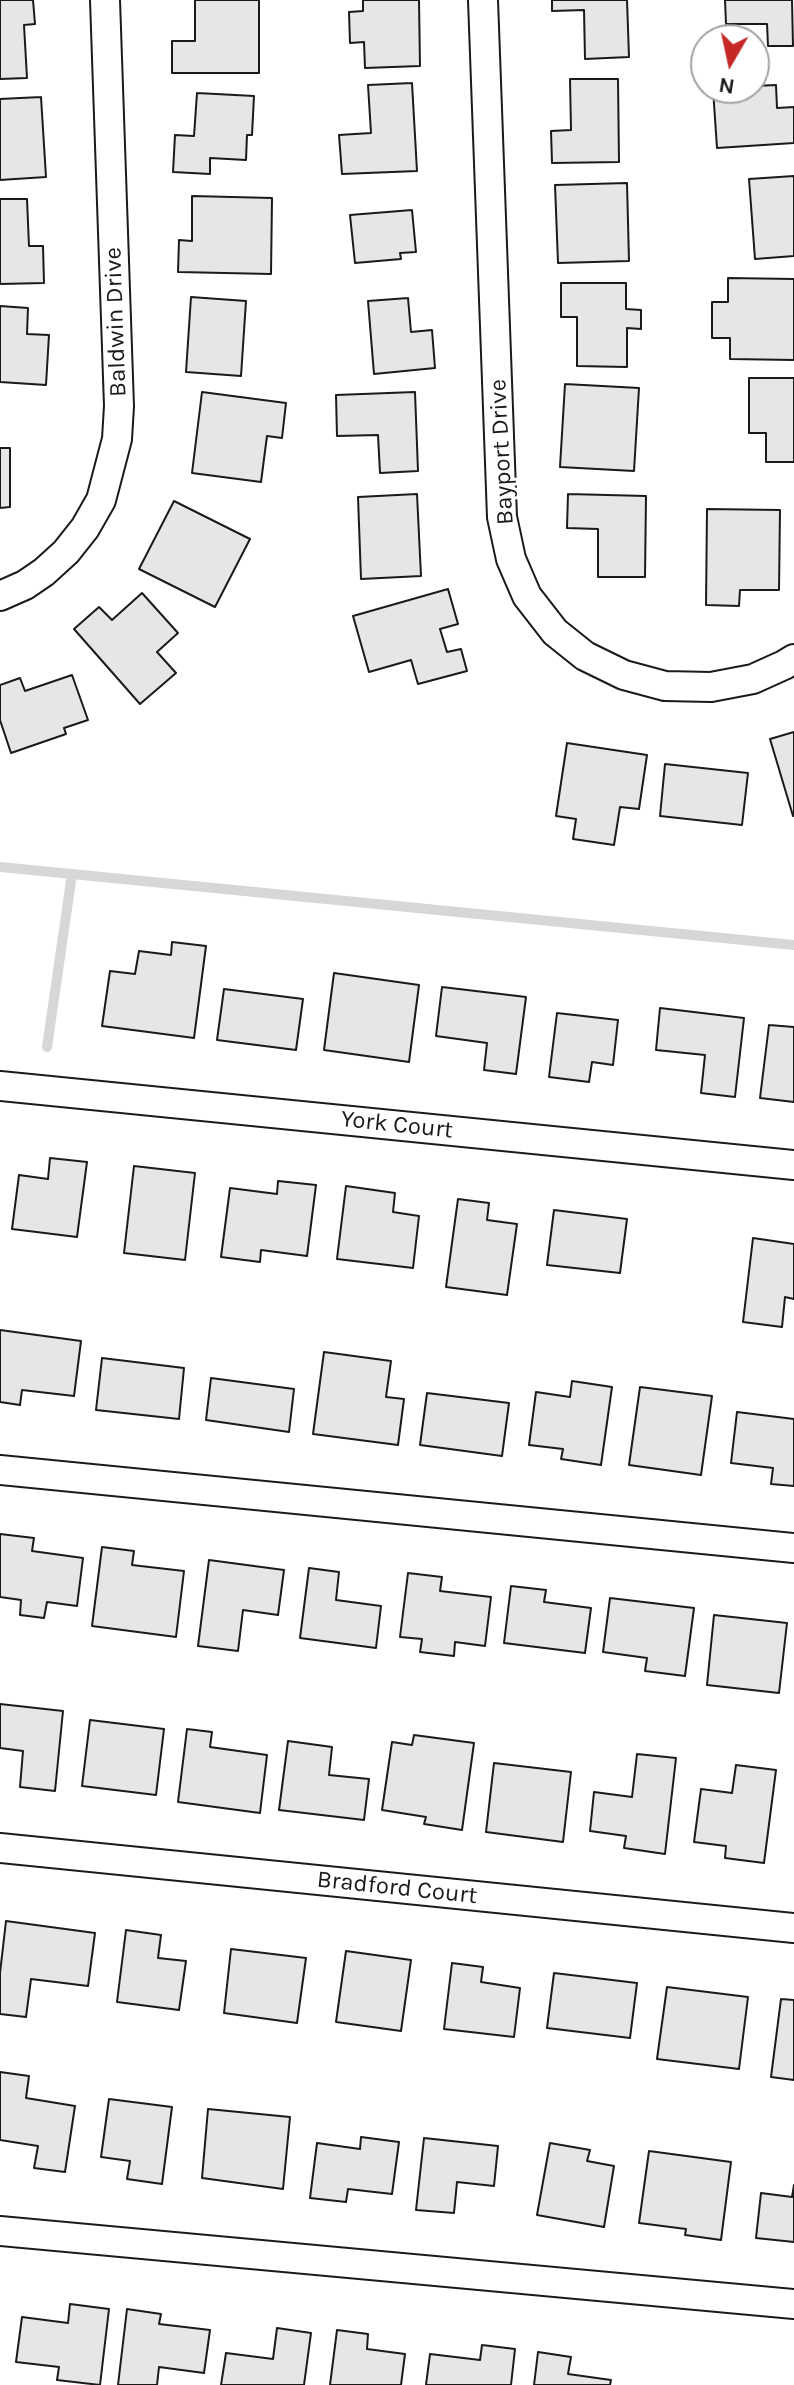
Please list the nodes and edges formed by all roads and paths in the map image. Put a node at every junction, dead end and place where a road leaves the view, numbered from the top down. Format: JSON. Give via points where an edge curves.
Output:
{"nodes":[{"id":1,"x":105,"y":0,"type":"edge"},
{"id":2,"x":483,"y":0,"type":"edge"},
{"id":3,"x":0,"y":596,"type":"edge"},
{"id":4,"x":794,"y":659,"type":"edge"},
{"id":5,"x":0,"y":1086,"type":"edge"},
{"id":6,"x":794,"y":1165,"type":"edge"},
{"id":7,"x":0,"y":1470,"type":"edge"},
{"id":8,"x":794,"y":1548,"type":"edge"},
{"id":9,"x":0,"y":1848,"type":"edge"},
{"id":10,"x":794,"y":1928,"type":"edge"},
{"id":11,"x":0,"y":2231,"type":"edge"},
{"id":12,"x":794,"y":2304,"type":"edge"}],
"edges":[{"from":1,"to":3,"type":"street","name":"Baldwin Drive","via":[[117,439],[101,500],[85,528],[44,572]]},
{"from":2,"to":4,"type":"street","name":"Bayport Drive","via":[[502,517],[511,559],[527,596],[555,632],[585,656],[624,675],[665,686],[711,687],[753,679]]},
{"from":5,"to":6,"type":"street","name":"York Court"},
{"from":7,"to":8,"type":"street"},
{"from":9,"to":10,"type":"street","name":"Bradford Court"},
{"from":11,"to":12,"type":"street"}]}
